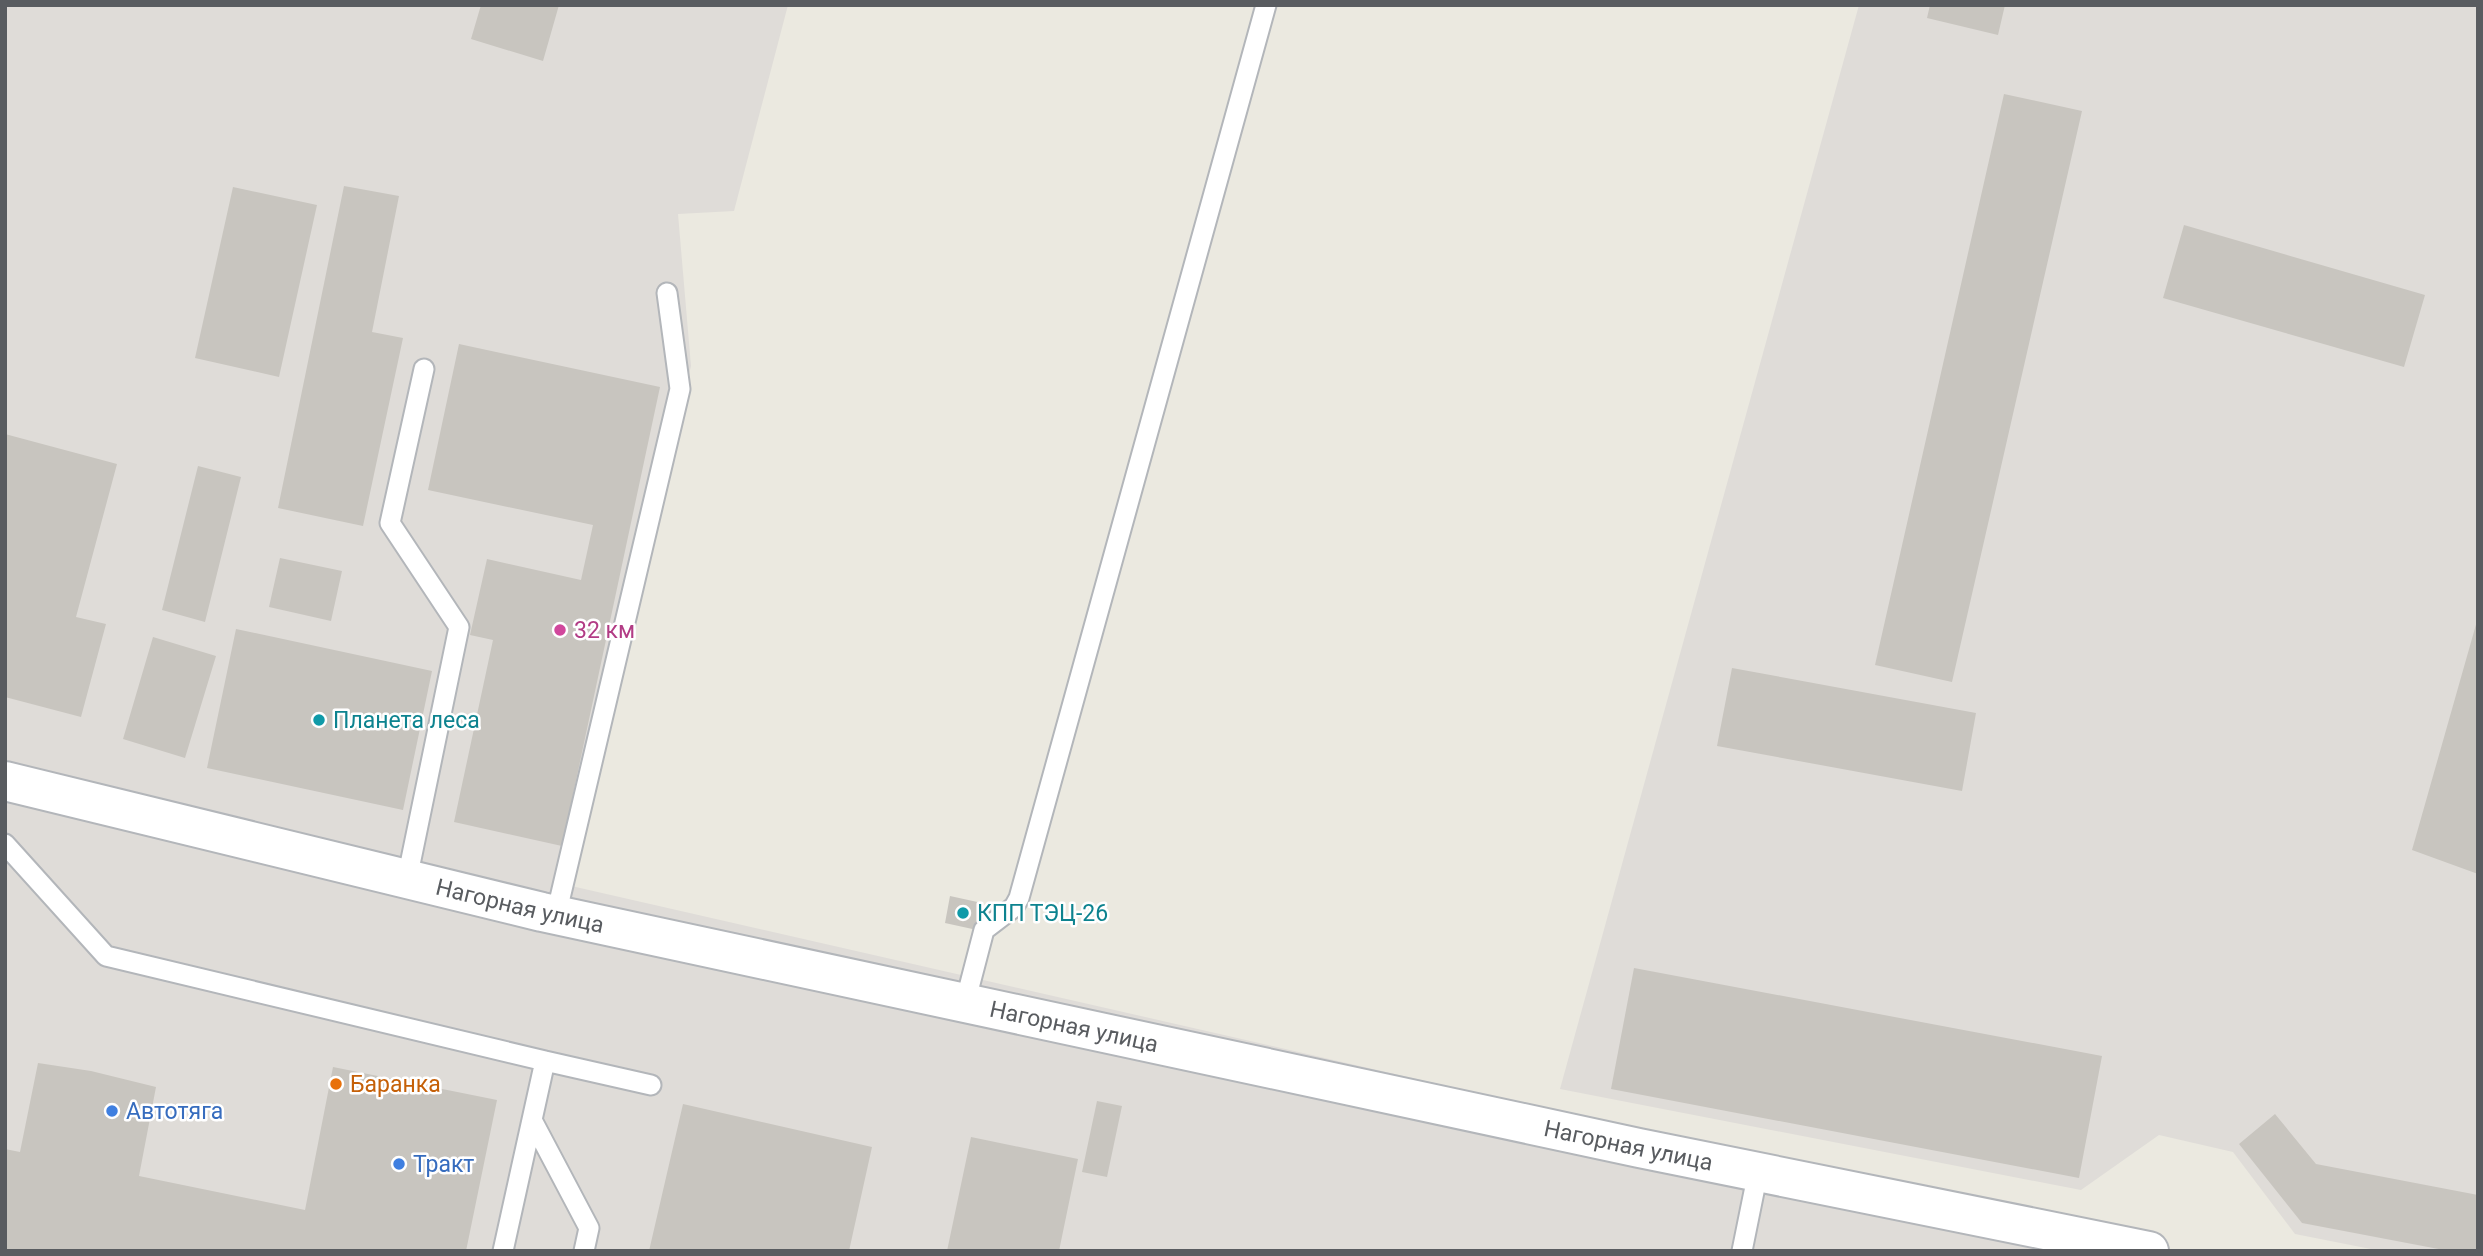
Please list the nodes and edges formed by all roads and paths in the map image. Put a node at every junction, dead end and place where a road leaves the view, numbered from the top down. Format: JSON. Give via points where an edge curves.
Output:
{"nodes":[{"id":1,"x":1266,"y":5,"type":"edge"},
{"id":2,"x":667,"y":293,"type":"dead end"},
{"id":3,"x":424,"y":369,"type":"dead end"},
{"id":4,"x":5,"y":780,"type":"edge"},
{"id":5,"x":5,"y":844,"type":"edge"},
{"id":6,"x":407,"y":879,"type":"junction"},
{"id":7,"x":556,"y":915,"type":"junction"},
{"id":8,"x":965,"y":1003,"type":"junction"},
{"id":9,"x":545,"y":1061,"type":"junction"},
{"id":10,"x":651,"y":1085,"type":"dead end"},
{"id":11,"x":532,"y":1120,"type":"junction"},
{"id":12,"x":1758,"y":1172,"type":"junction"},
{"id":13,"x":503,"y":1251,"type":"edge"},
{"id":14,"x":584,"y":1251,"type":"edge"},
{"id":15,"x":1742,"y":1251,"type":"edge"},
{"id":16,"x":2149,"y":1251,"type":"edge"}],
"edges":[{"from":1,"to":8,"type":"lane","via":[[1019,898],[984,930]]},
{"from":2,"to":7,"type":"lane","via":[[680,389]]},
{"from":3,"to":6,"type":"lane","via":[[390,523],[459,627]]},
{"from":4,"to":6,"type":"street","name":"Нагорная улица"},
{"from":5,"to":9,"type":"lane","via":[[106,956]]},
{"from":6,"to":7,"type":"street","name":"Нагорная улица"},
{"from":7,"to":8,"type":"street","name":"Нагорная улица"},
{"from":8,"to":12,"type":"street","name":"Нагорная улица"},
{"from":9,"to":10,"type":"lane"},
{"from":9,"to":11,"type":"lane"},
{"from":11,"to":13,"type":"lane"},
{"from":11,"to":14,"type":"lane","via":[[589,1228]]},
{"from":12,"to":15,"type":"lane"},
{"from":12,"to":16,"type":"street","name":"Нагорная улица"}]}
